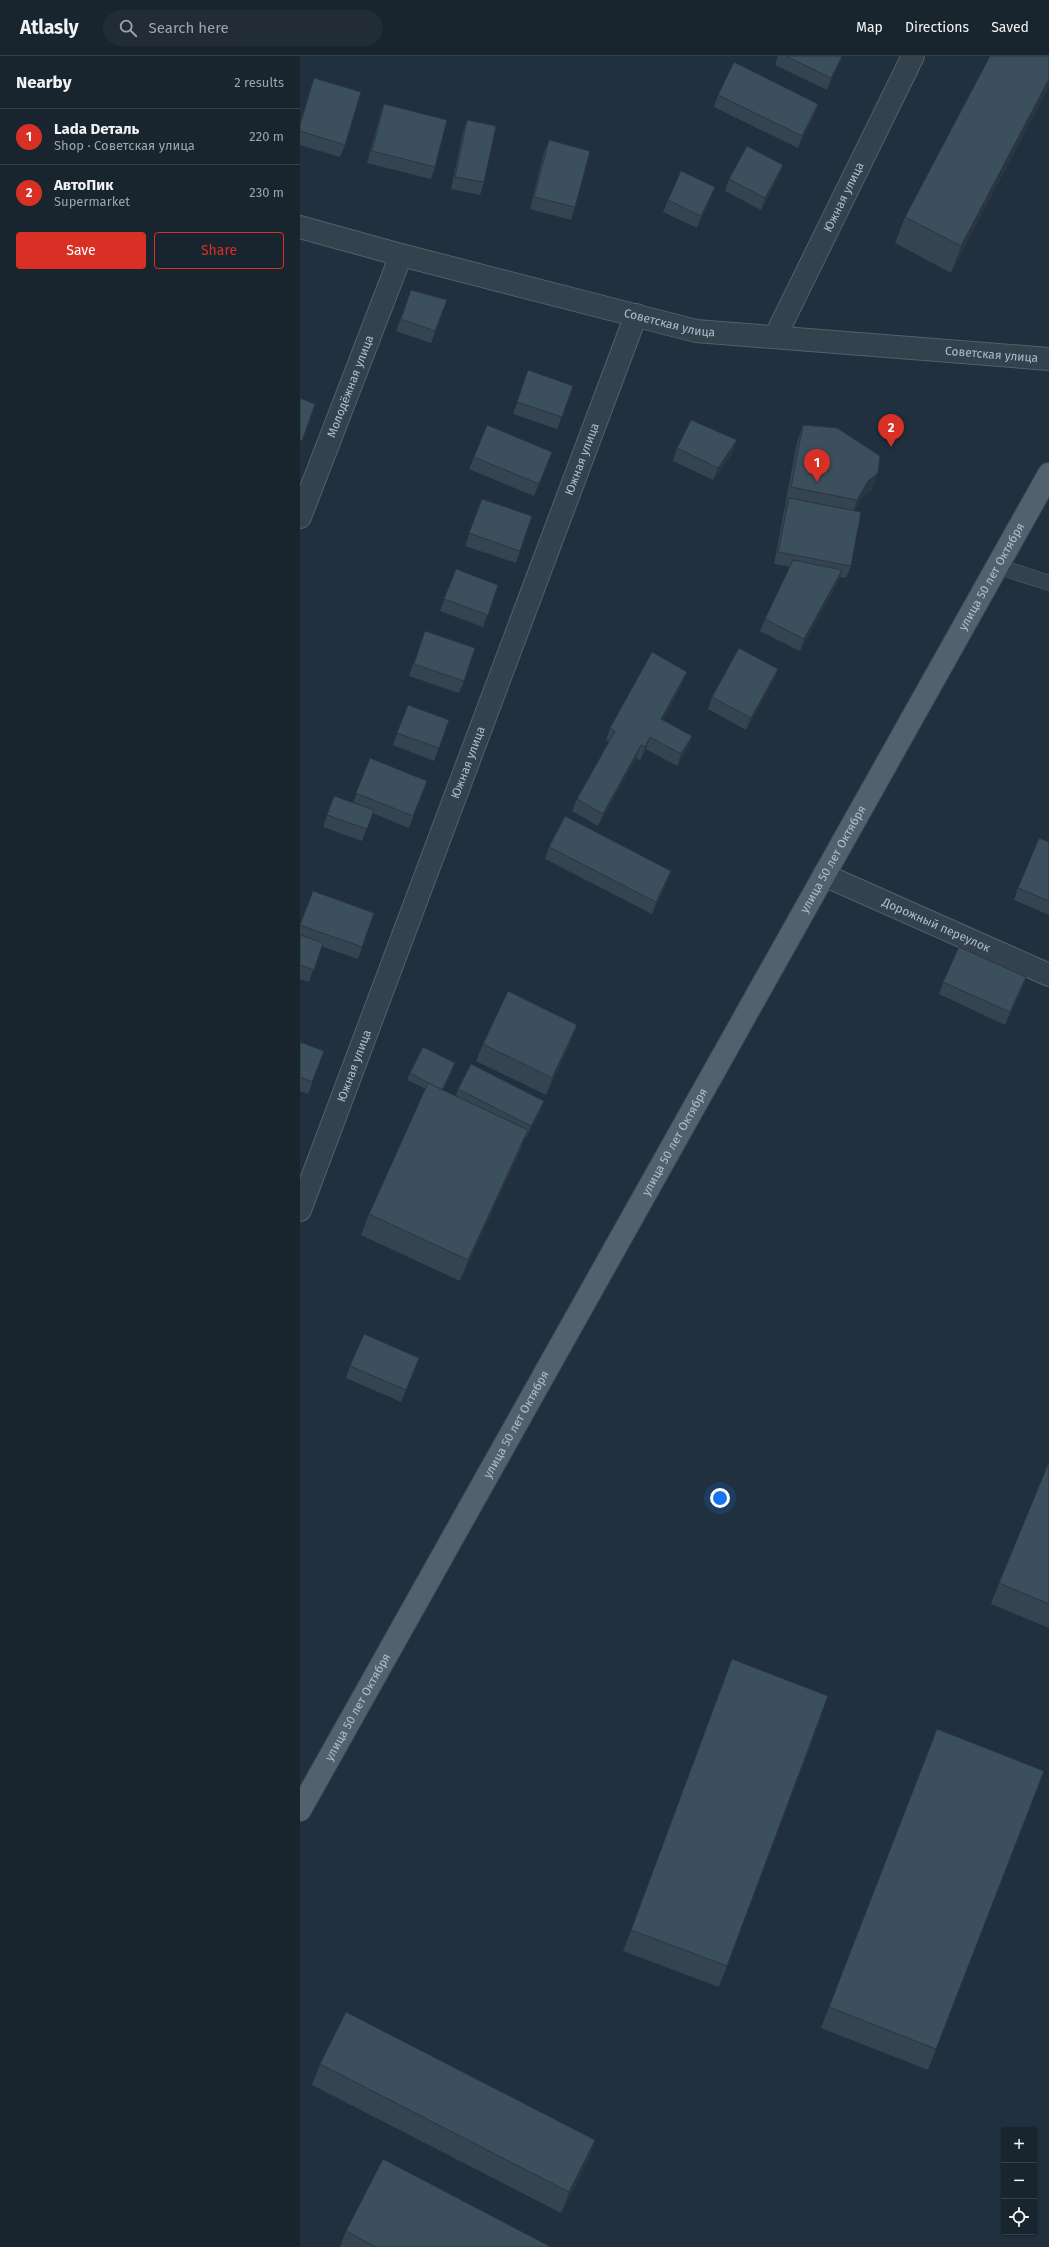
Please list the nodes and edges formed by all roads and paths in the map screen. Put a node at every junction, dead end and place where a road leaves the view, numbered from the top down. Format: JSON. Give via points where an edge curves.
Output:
{"nodes":[{"id":1,"x":913,"y":56,"type":"edge"},
{"id":2,"x":300,"y":227,"type":"edge"},
{"id":3,"x":401,"y":256,"type":"junction"},
{"id":4,"x":636,"y":315,"type":"junction"},
{"id":5,"x":776,"y":337,"type":"junction"},
{"id":6,"x":1049,"y":359,"type":"edge"},
{"id":7,"x":1049,"y":474,"type":"edge"},
{"id":8,"x":300,"y":517,"type":"edge"},
{"id":9,"x":997,"y":566,"type":"junction"},
{"id":10,"x":1049,"y":583,"type":"edge"},
{"id":11,"x":824,"y":875,"type":"junction"},
{"id":12,"x":1049,"y":975,"type":"edge"},
{"id":13,"x":300,"y":1210,"type":"edge"},
{"id":14,"x":300,"y":1810,"type":"edge"}],
"edges":[{"from":1,"to":5,"type":"street","name":"Южная улица"},
{"from":2,"to":3,"type":"street","name":"Советская улица"},
{"from":3,"to":4,"type":"street","name":"Советская улица"},
{"from":3,"to":8,"type":"street","name":"Молодёжная улица"},
{"from":4,"to":5,"type":"street","name":"Советская улица","via":[[696,331]]},
{"from":4,"to":13,"type":"street","name":"Южная улица"},
{"from":5,"to":6,"type":"street","name":"Советская улица"},
{"from":7,"to":9,"type":"main road","name":"улица 50 лет Октября"},
{"from":9,"to":10,"type":"lane"},
{"from":9,"to":11,"type":"main road","name":"улица 50 лет Октября"},
{"from":11,"to":12,"type":"street","name":"Дорожный переулок"},
{"from":11,"to":14,"type":"main road","name":"улица 50 лет Октября"}]}
